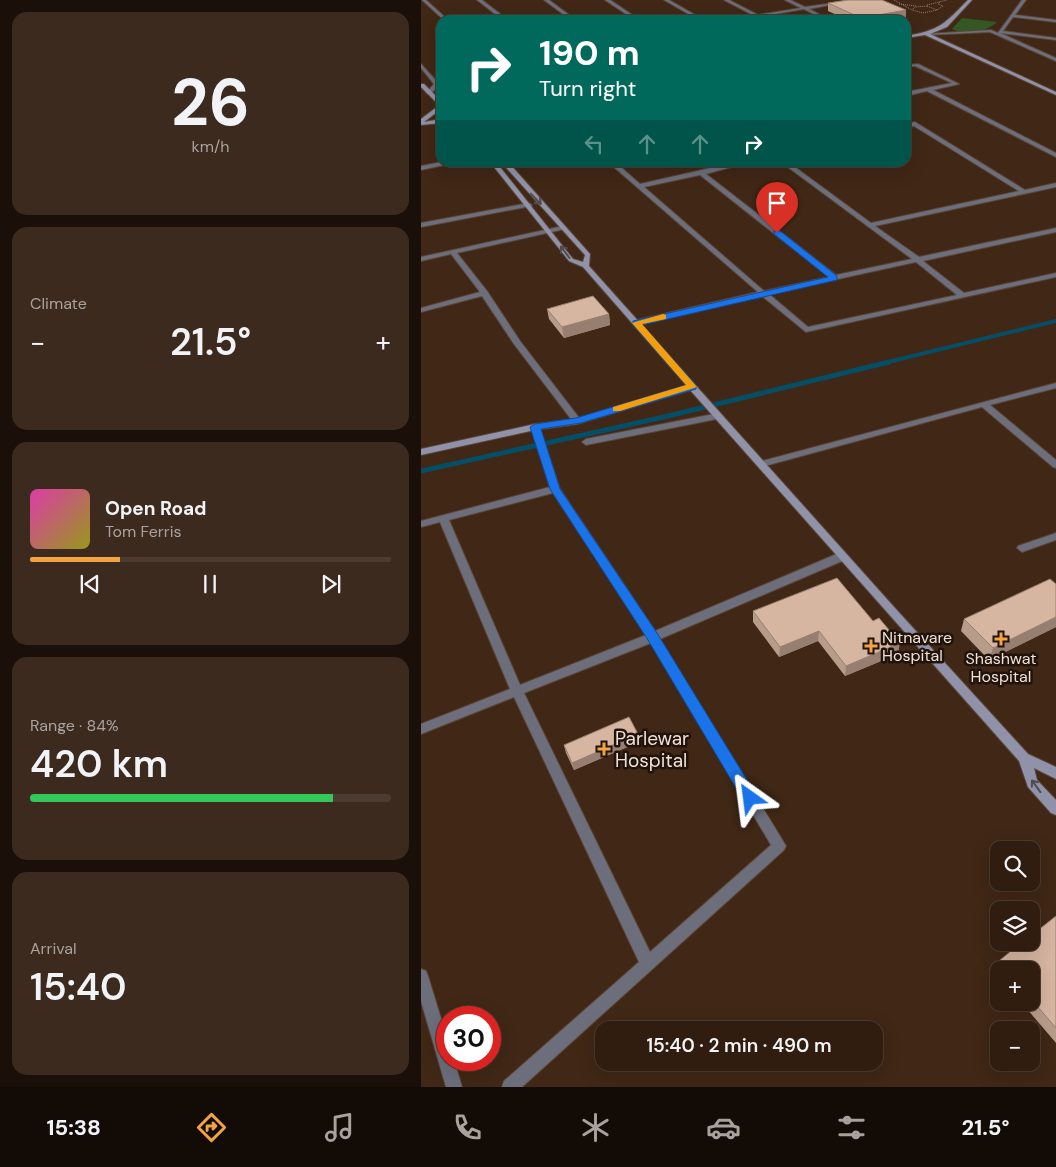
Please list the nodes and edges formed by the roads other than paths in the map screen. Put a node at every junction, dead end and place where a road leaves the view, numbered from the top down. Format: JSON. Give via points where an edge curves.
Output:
{"nodes":[{"id":1,"x":424,"y":0,"type":"edge"},
{"id":2,"x":479,"y":0,"type":"edge"},
{"id":3,"x":546,"y":0,"type":"edge"},
{"id":4,"x":607,"y":0,"type":"edge"},
{"id":5,"x":666,"y":0,"type":"edge"},
{"id":6,"x":726,"y":0,"type":"edge"},
{"id":7,"x":787,"y":0,"type":"edge"},
{"id":8,"x":853,"y":0,"type":"edge"},
{"id":9,"x":970,"y":0,"type":"edge"},
{"id":10,"x":1024,"y":0,"type":"edge"},
{"id":11,"x":845,"y":1,"type":"edge"},
{"id":12,"x":805,"y":8,"type":"junction"},
{"id":13,"x":440,"y":15,"type":"edge"},
{"id":14,"x":499,"y":15,"type":"edge"},
{"id":15,"x":567,"y":15,"type":"edge"},
{"id":16,"x":630,"y":15,"type":"edge"},
{"id":17,"x":693,"y":15,"type":"edge"},
{"id":18,"x":755,"y":15,"type":"edge"},
{"id":19,"x":763,"y":15,"type":"edge"},
{"id":20,"x":818,"y":15,"type":"edge"},
{"id":21,"x":1013,"y":16,"type":"junction"},
{"id":22,"x":1056,"y":21,"type":"edge"},
{"id":23,"x":991,"y":31,"type":"junction"},
{"id":24,"x":1000,"y":32,"type":"junction"},
{"id":25,"x":926,"y":34,"type":"junction"},
{"id":26,"x":911,"y":36,"type":"edge"},
{"id":27,"x":1056,"y":39,"type":"edge"},
{"id":28,"x":1056,"y":60,"type":"edge"},
{"id":29,"x":911,"y":62,"type":"edge"},
{"id":30,"x":916,"y":64,"type":"junction"},
{"id":31,"x":421,"y":65,"type":"edge"},
{"id":32,"x":911,"y":65,"type":"edge"},
{"id":33,"x":436,"y":83,"type":"edge"},
{"id":34,"x":422,"y":85,"type":"edge"},
{"id":35,"x":436,"y":85,"type":"edge"},
{"id":36,"x":421,"y":90,"type":"edge"},
{"id":37,"x":928,"y":90,"type":"junction"},
{"id":38,"x":429,"y":93,"type":"junction"},
{"id":39,"x":911,"y":93,"type":"edge"},
{"id":40,"x":1056,"y":94,"type":"edge"},
{"id":41,"x":436,"y":98,"type":"edge"},
{"id":42,"x":436,"y":112,"type":"edge"},
{"id":43,"x":436,"y":122,"type":"edge"},
{"id":44,"x":911,"y":122,"type":"edge"},
{"id":45,"x":421,"y":123,"type":"edge"},
{"id":46,"x":915,"y":124,"type":"junction"},
{"id":47,"x":911,"y":125,"type":"edge"},
{"id":48,"x":436,"y":127,"type":"edge"},
{"id":49,"x":421,"y":129,"type":"edge"},
{"id":50,"x":1056,"y":155,"type":"edge"},
{"id":51,"x":436,"y":165,"type":"edge"},
{"id":52,"x":497,"y":167,"type":"edge"},
{"id":53,"x":508,"y":167,"type":"edge"},
{"id":54,"x":617,"y":167,"type":"edge"},
{"id":55,"x":726,"y":167,"type":"edge"},
{"id":56,"x":792,"y":167,"type":"edge"},
{"id":57,"x":421,"y":168,"type":"edge"},
{"id":58,"x":701,"y":173,"type":"junction"},
{"id":59,"x":1056,"y":185,"type":"edge"},
{"id":60,"x":640,"y":186,"type":"junction"},
{"id":61,"x":1024,"y":192,"type":"junction"},
{"id":62,"x":529,"y":205,"type":"junction"},
{"id":63,"x":869,"y":225,"type":"junction"},
{"id":64,"x":421,"y":226,"type":"edge"},
{"id":65,"x":563,"y":228,"type":"junction"},
{"id":66,"x":1056,"y":230,"type":"edge"},
{"id":67,"x":549,"y":231,"type":"junction"},
{"id":68,"x":453,"y":252,"type":"junction"},
{"id":69,"x":421,"y":259,"type":"edge"},
{"id":70,"x":918,"y":260,"type":"junction"},
{"id":71,"x":585,"y":266,"type":"junction"},
{"id":72,"x":1056,"y":275,"type":"edge"},
{"id":73,"x":835,"y":278,"type":"junction"},
{"id":74,"x":484,"y":293,"type":"junction"},
{"id":75,"x":763,"y":293,"type":"junction"},
{"id":76,"x":963,"y":296,"type":"junction"},
{"id":77,"x":421,"y":310,"type":"edge"},
{"id":78,"x":636,"y":323,"type":"junction"},
{"id":79,"x":1056,"y":385,"type":"edge"},
{"id":80,"x":692,"y":387,"type":"junction"},
{"id":81,"x":984,"y":405,"type":"junction"},
{"id":82,"x":718,"y":415,"type":"junction"},
{"id":83,"x":577,"y":421,"type":"junction"},
{"id":84,"x":536,"y":430,"type":"junction"},
{"id":85,"x":586,"y":442,"type":"dead end"},
{"id":86,"x":421,"y":452,"type":"edge"},
{"id":87,"x":761,"y":464,"type":"junction"},
{"id":88,"x":1056,"y":465,"type":"edge"},
{"id":89,"x":555,"y":489,"type":"junction"},
{"id":90,"x":443,"y":518,"type":"junction"},
{"id":91,"x":421,"y":524,"type":"edge"},
{"id":92,"x":1056,"y":536,"type":"edge"},
{"id":93,"x":1022,"y":548,"type":"dead end"},
{"id":94,"x":843,"y":556,"type":"junction"},
{"id":95,"x":653,"y":637,"type":"junction"},
{"id":96,"x":517,"y":691,"type":"junction"},
{"id":97,"x":421,"y":729,"type":"edge"},
{"id":98,"x":1024,"y":758,"type":"junction"},
{"id":99,"x":1056,"y":774,"type":"edge"},
{"id":100,"x":1056,"y":809,"type":"edge"},
{"id":101,"x":648,"y":964,"type":"junction"},
{"id":102,"x":421,"y":976,"type":"edge"},
{"id":103,"x":454,"y":1087,"type":"edge"},
{"id":104,"x":510,"y":1087,"type":"edge"}],
"edges":[{"from":1,"to":13,"type":"street"},
{"from":2,"to":14,"type":"street"},
{"from":3,"to":15,"type":"street"},
{"from":4,"to":16,"type":"street"},
{"from":5,"to":17,"type":"street"},
{"from":6,"to":18,"type":"street"},
{"from":7,"to":12,"type":"street"},
{"from":8,"to":11,"type":"street"},
{"from":9,"to":25,"type":"main road","via":[[945,26]]},
{"from":10,"to":21,"type":"street"},
{"from":11,"to":12,"type":"street"},
{"from":12,"to":19,"type":"street"},
{"from":12,"to":20,"type":"street"},
{"from":21,"to":22,"type":"street"},
{"from":21,"to":24,"type":"street"},
{"from":23,"to":24,"type":"street"},
{"from":23,"to":25,"type":"street"},
{"from":23,"to":28,"type":"street"},
{"from":24,"to":27,"type":"street"},
{"from":25,"to":26,"type":"main road"},
{"from":25,"to":40,"type":"main road"},
{"from":29,"to":30,"type":"street"},
{"from":30,"to":32,"type":"street"},
{"from":30,"to":37,"type":"street","via":[[957,84]]},
{"from":31,"to":33,"type":"street"},
{"from":34,"to":38,"type":"main road"},
{"from":35,"to":38,"type":"street"},
{"from":36,"to":38,"type":"main road"},
{"from":37,"to":39,"type":"street"},
{"from":37,"to":50,"type":"street"},
{"from":38,"to":41,"type":"main road"},
{"from":42,"to":45,"type":"main road"},
{"from":43,"to":45,"type":"main road"},
{"from":44,"to":46,"type":"street"},
{"from":46,"to":47,"type":"street"},
{"from":46,"to":61,"type":"street"},
{"from":48,"to":49,"type":"main road"},
{"from":51,"to":57,"type":"street"},
{"from":52,"to":62,"type":"main road"},
{"from":53,"to":65,"type":"main road","one_way":true},
{"from":54,"to":60,"type":"street"},
{"from":55,"to":58,"type":"street"},
{"from":56,"to":63,"type":"street"},
{"from":58,"to":60,"type":"street"},
{"from":58,"to":73,"type":"street"},
{"from":59,"to":61,"type":"street"},
{"from":60,"to":75,"type":"street"},
{"from":61,"to":63,"type":"street"},
{"from":62,"to":64,"type":"street"},
{"from":62,"to":67,"type":"main road"},
{"from":63,"to":70,"type":"street"},
{"from":65,"to":67,"type":"street"},
{"from":65,"to":71,"type":"main road","via":[[588,256]]},
{"from":66,"to":70,"type":"street"},
{"from":67,"to":68,"type":"street"},
{"from":71,"to":67,"type":"main road","one_way":true,"via":[[571,260]]},
{"from":68,"to":69,"type":"street"},
{"from":68,"to":74,"type":"street"},
{"from":70,"to":73,"type":"street"},
{"from":70,"to":76,"type":"street"},
{"from":71,"to":78,"type":"main road"},
{"from":72,"to":76,"type":"street"},
{"from":73,"to":75,"type":"street"},
{"from":74,"to":77,"type":"street"},
{"from":74,"to":83,"type":"street"},
{"from":75,"to":76,"type":"street","via":[[806,330]]},
{"from":75,"to":78,"type":"street"},
{"from":78,"to":80,"type":"main road"},
{"from":79,"to":81,"type":"street"},
{"from":80,"to":82,"type":"main road"},
{"from":80,"to":83,"type":"main road"},
{"from":81,"to":87,"type":"street"},
{"from":81,"to":88,"type":"street"},
{"from":82,"to":85,"type":"street"},
{"from":82,"to":87,"type":"main road"},
{"from":83,"to":84,"type":"main road"},
{"from":84,"to":86,"type":"main road"},
{"from":84,"to":89,"type":"street"},
{"from":87,"to":94,"type":"main road"},
{"from":89,"to":90,"type":"street"},
{"from":89,"to":95,"type":"street"},
{"from":90,"to":91,"type":"street"},
{"from":90,"to":96,"type":"street"},
{"from":92,"to":93,"type":"street"},
{"from":94,"to":95,"type":"street"},
{"from":94,"to":98,"type":"main road"},
{"from":95,"to":96,"type":"street"},
{"from":95,"to":101,"type":"street","via":[[779,846]]},
{"from":96,"to":97,"type":"street"},
{"from":96,"to":101,"type":"street"},
{"from":98,"to":99,"type":"main road"},
{"from":100,"to":98,"type":"main road","one_way":true,"via":[[1032,783]]},
{"from":101,"to":104,"type":"street"},
{"from":102,"to":103,"type":"street"}]}
